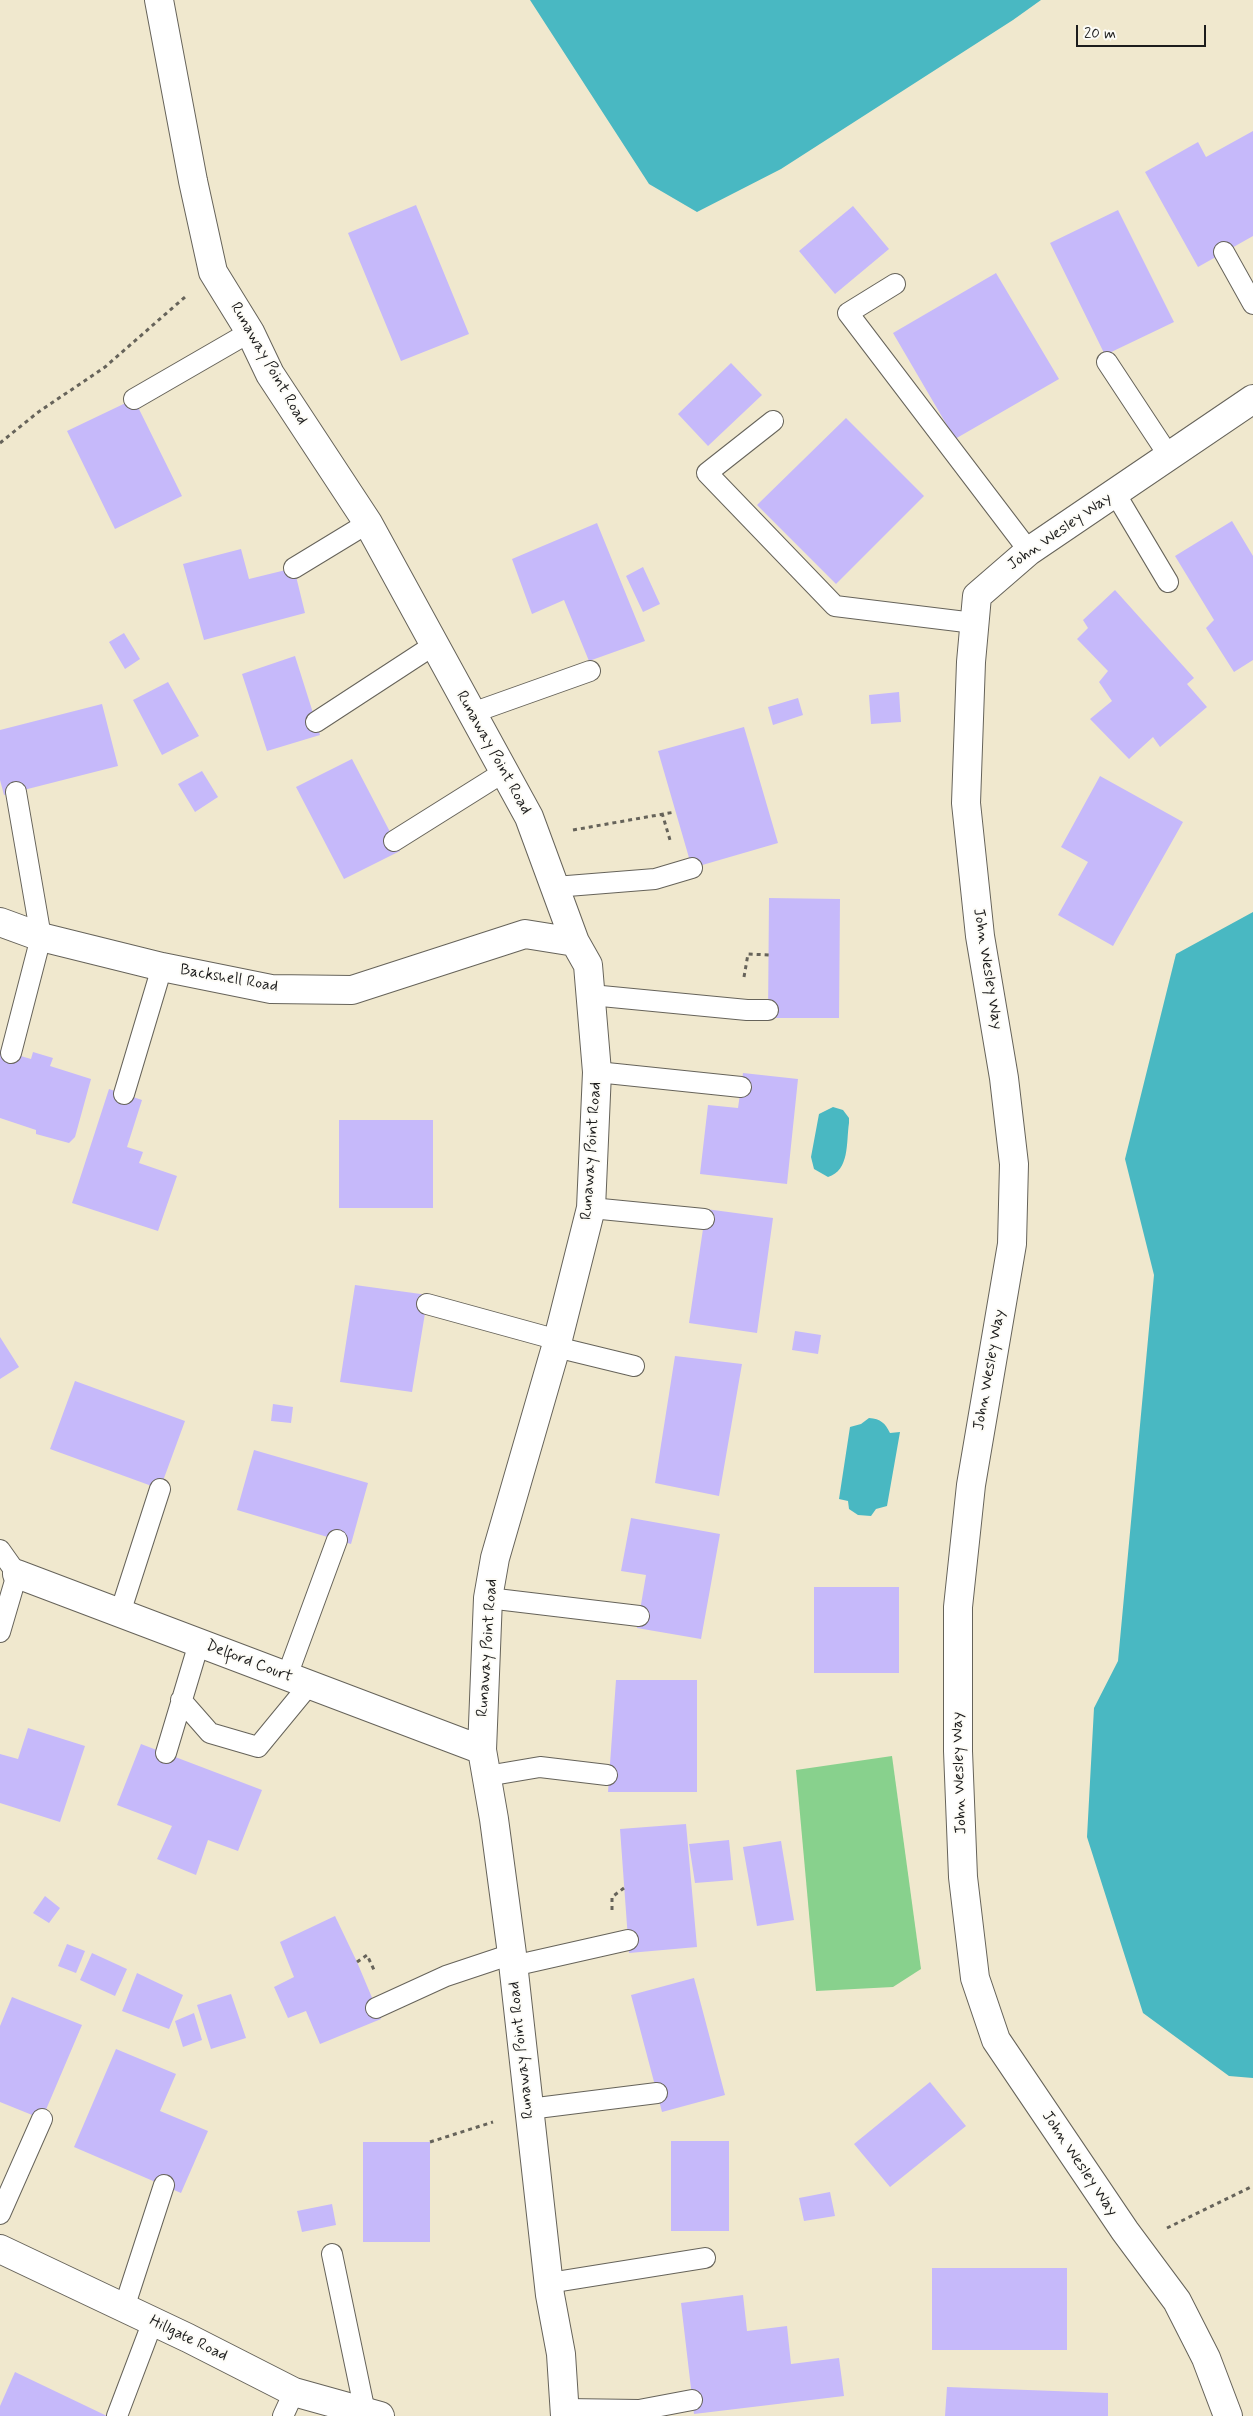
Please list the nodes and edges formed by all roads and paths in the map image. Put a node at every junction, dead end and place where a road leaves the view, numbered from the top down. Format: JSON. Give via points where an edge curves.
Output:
{"nodes":[{"id":1,"x":159,"y":0,"type":"edge"},
{"id":2,"x":1224,"y":252,"type":"dead end"},
{"id":3,"x":213,"y":272,"type":"junction"},
{"id":4,"x":895,"y":284,"type":"dead end"},
{"id":5,"x":1253,"y":304,"type":"edge"},
{"id":6,"x":250,"y":332,"type":"junction"},
{"id":7,"x":1107,"y":362,"type":"dead end"},
{"id":8,"x":134,"y":399,"type":"dead end"},
{"id":9,"x":1253,"y":399,"type":"edge"},
{"id":10,"x":773,"y":421,"type":"dead end"},
{"id":11,"x":0,"y":443,"type":"edge"},
{"id":12,"x":1169,"y":456,"type":"junction"},
{"id":13,"x":1114,"y":493,"type":"junction"},
{"id":14,"x":368,"y":523,"type":"junction"},
{"id":15,"x":1029,"y":551,"type":"junction"},
{"id":16,"x":294,"y":568,"type":"dead end"},
{"id":17,"x":1168,"y":582,"type":"dead end"},
{"id":18,"x":974,"y":623,"type":"junction"},
{"id":19,"x":434,"y":645,"type":"junction"},
{"id":20,"x":590,"y":671,"type":"dead end"},
{"id":21,"x":472,"y":713,"type":"junction"},
{"id":22,"x":316,"y":722,"type":"dead end"},
{"id":23,"x":504,"y":772,"type":"junction"},
{"id":24,"x":16,"y":792,"type":"dead end"},
{"id":25,"x":675,"y":812,"type":"dead end"},
{"id":26,"x":536,"y":835,"type":"junction"},
{"id":27,"x":394,"y":841,"type":"dead end"},
{"id":28,"x":692,"y":868,"type":"dead end"},
{"id":29,"x":555,"y":887,"type":"junction"},
{"id":30,"x":0,"y":922,"type":"edge"},
{"id":31,"x":40,"y":937,"type":"junction"},
{"id":32,"x":575,"y":942,"type":"junction"},
{"id":33,"x":162,"y":966,"type":"junction"},
{"id":34,"x":591,"y":995,"type":"junction"},
{"id":35,"x":768,"y":1010,"type":"dead end"},
{"id":36,"x":10,"y":1053,"type":"dead end"},
{"id":37,"x":598,"y":1072,"type":"junction"},
{"id":38,"x":741,"y":1087,"type":"dead end"},
{"id":39,"x":124,"y":1094,"type":"dead end"},
{"id":40,"x":591,"y":1208,"type":"junction"},
{"id":41,"x":704,"y":1219,"type":"dead end"},
{"id":42,"x":426,"y":1304,"type":"dead end"},
{"id":43,"x":557,"y":1344,"type":"junction"},
{"id":44,"x":634,"y":1366,"type":"dead end"},
{"id":45,"x":160,"y":1489,"type":"dead end"},
{"id":46,"x":337,"y":1540,"type":"dead end"},
{"id":47,"x":0,"y":1550,"type":"edge"},
{"id":48,"x":6,"y":1579,"type":"edge"},
{"id":49,"x":488,"y":1598,"type":"junction"},
{"id":50,"x":120,"y":1613,"type":"junction"},
{"id":51,"x":638,"y":1616,"type":"dead end"},
{"id":52,"x":0,"y":1632,"type":"edge"},
{"id":53,"x":199,"y":1643,"type":"junction"},
{"id":54,"x":298,"y":1680,"type":"junction"},
{"id":55,"x":182,"y":1700,"type":"junction"},
{"id":56,"x":166,"y":1753,"type":"dead end"},
{"id":57,"x":484,"y":1763,"type":"junction"},
{"id":58,"x":607,"y":1775,"type":"dead end"},
{"id":59,"x":628,"y":1940,"type":"dead end"},
{"id":60,"x":512,"y":1960,"type":"junction"},
{"id":61,"x":376,"y":2008,"type":"dead end"},
{"id":62,"x":657,"y":2092,"type":"dead end"},
{"id":63,"x":529,"y":2109,"type":"junction"},
{"id":64,"x":42,"y":2119,"type":"dead end"},
{"id":65,"x":430,"y":2142,"type":"dead end"},
{"id":66,"x":164,"y":2185,"type":"dead end"},
{"id":67,"x":1253,"y":2186,"type":"edge"},
{"id":68,"x":0,"y":2214,"type":"edge"},
{"id":69,"x":1135,"y":2244,"type":"junction"},
{"id":70,"x":0,"y":2249,"type":"edge"},
{"id":71,"x":332,"y":2254,"type":"dead end"},
{"id":72,"x":705,"y":2258,"type":"dead end"},
{"id":73,"x":549,"y":2283,"type":"junction"},
{"id":74,"x":124,"y":2308,"type":"junction"},
{"id":75,"x":153,"y":2321,"type":"junction"},
{"id":76,"x":692,"y":2400,"type":"dead end"},
{"id":77,"x":289,"y":2404,"type":"edge"},
{"id":78,"x":565,"y":2413,"type":"edge"},
{"id":79,"x":372,"y":2414,"type":"edge"},
{"id":80,"x":117,"y":2416,"type":"edge"},
{"id":81,"x":1228,"y":2416,"type":"edge"}],
"edges":[{"from":1,"to":3,"type":"street","name":"Runaway Point Road"},
{"from":2,"to":5,"type":"lane"},
{"from":3,"to":6,"type":"street","name":"Runaway Point Road"},
{"from":3,"to":11,"type":"path","via":[[106,366]]},
{"from":4,"to":15,"type":"lane","via":[[848,313]]},
{"from":6,"to":8,"type":"lane"},
{"from":6,"to":14,"type":"street","name":"Runaway Point Road","via":[[270,374]]},
{"from":7,"to":12,"type":"lane"},
{"from":9,"to":12,"type":"street","name":"John Wesley Way"},
{"from":10,"to":18,"type":"lane","via":[[706,473],[835,606]]},
{"from":12,"to":13,"type":"street","name":"John Wesley Way"},
{"from":13,"to":15,"type":"street","name":"John Wesley Way"},
{"from":13,"to":17,"type":"lane"},
{"from":14,"to":16,"type":"lane"},
{"from":14,"to":19,"type":"street","name":"Runaway Point Road"},
{"from":15,"to":18,"type":"street","name":"John Wesley Way","via":[[977,596]]},
{"from":18,"to":69,"type":"street","name":"John Wesley Way","via":[[966,803],[980,936],[1004,1078],[1014,1164],[1012,1244],[971,1484],[958,1607],[958,1751],[963,1877],[976,1978],[996,2040]]},
{"from":19,"to":21,"type":"street","name":"Runaway Point Road"},
{"from":19,"to":22,"type":"lane"},
{"from":20,"to":21,"type":"lane"},
{"from":21,"to":23,"type":"street","name":"Runaway Point Road"},
{"from":23,"to":26,"type":"street","name":"Runaway Point Road"},
{"from":23,"to":27,"type":"lane"},
{"from":24,"to":31,"type":"lane"},
{"from":25,"to":26,"type":"path"},
{"from":26,"to":29,"type":"street","name":"Runaway Point Road"},
{"from":28,"to":29,"type":"lane","via":[[655,879]]},
{"from":29,"to":32,"type":"street","name":"Runaway Point Road"},
{"from":30,"to":31,"type":"street","name":"Backshell Road"},
{"from":31,"to":33,"type":"street","name":"Backshell Road"},
{"from":31,"to":36,"type":"lane"},
{"from":32,"to":33,"type":"street","name":"Backshell Road","via":[[524,934],[352,990],[271,989]]},
{"from":32,"to":34,"type":"street","name":"Runaway Point Road","via":[[588,965]]},
{"from":33,"to":39,"type":"lane"},
{"from":34,"to":35,"type":"lane"},
{"from":34,"to":37,"type":"street","name":"Runaway Point Road"},
{"from":37,"to":38,"type":"lane"},
{"from":37,"to":40,"type":"street","name":"Runaway Point Road"},
{"from":40,"to":41,"type":"lane"},
{"from":40,"to":43,"type":"street","name":"Runaway Point Road"},
{"from":42,"to":43,"type":"lane"},
{"from":43,"to":44,"type":"lane"},
{"from":43,"to":49,"type":"street","name":"Runaway Point Road","via":[[495,1558]]},
{"from":45,"to":50,"type":"lane"},
{"from":46,"to":54,"type":"lane"},
{"from":47,"to":48,"type":"lane"},
{"from":48,"to":50,"type":"street","name":"Delford Court"},
{"from":48,"to":52,"type":"lane"},
{"from":49,"to":51,"type":"lane"},
{"from":49,"to":57,"type":"street","name":"Runaway Point Road"},
{"from":50,"to":53,"type":"street","name":"Delford Court"},
{"from":53,"to":54,"type":"street","name":"Delford Court"},
{"from":53,"to":55,"type":"lane"},
{"from":54,"to":55,"type":"lane","via":[[258,1747],[210,1734]]},
{"from":54,"to":57,"type":"street","name":"Delford Court"},
{"from":55,"to":56,"type":"lane"},
{"from":57,"to":58,"type":"lane"},
{"from":57,"to":60,"type":"street","name":"Runaway Point Road"},
{"from":59,"to":60,"type":"lane"},
{"from":60,"to":61,"type":"lane","via":[[446,1976]]},
{"from":60,"to":63,"type":"street","name":"Runaway Point Road"},
{"from":62,"to":63,"type":"lane"},
{"from":63,"to":65,"type":"path"},
{"from":63,"to":73,"type":"street","name":"Runaway Point Road"},
{"from":64,"to":68,"type":"lane"},
{"from":66,"to":74,"type":"lane"},
{"from":67,"to":69,"type":"path"},
{"from":69,"to":81,"type":"street","name":"John Wesley Way","via":[[1177,2301],[1206,2358]]},
{"from":70,"to":74,"type":"street","name":"Hillgate Road"},
{"from":71,"to":79,"type":"lane"},
{"from":72,"to":73,"type":"lane"},
{"from":73,"to":78,"type":"street","name":"Runaway Point Road","via":[[561,2354]]},
{"from":74,"to":75,"type":"street","name":"Hillgate Road"},
{"from":75,"to":77,"type":"street","name":"Hillgate Road"},
{"from":75,"to":80,"type":"lane"},
{"from":76,"to":78,"type":"lane","via":[[638,2410]]},
{"from":77,"to":79,"type":"street","name":"Hillgate Road"}]}
